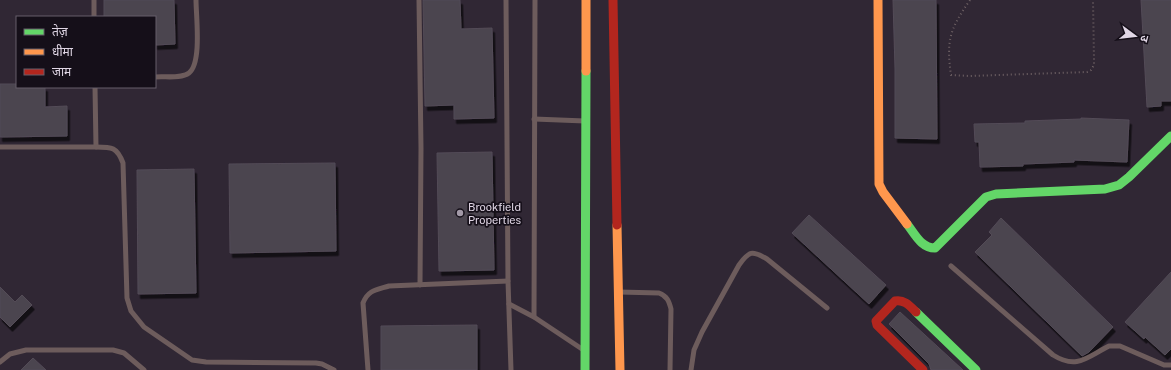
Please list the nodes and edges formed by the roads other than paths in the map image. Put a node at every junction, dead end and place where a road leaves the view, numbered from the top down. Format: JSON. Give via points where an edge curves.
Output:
{"nodes":[{"id":1,"x":94,"y":0,"type":"edge"},
{"id":2,"x":196,"y":0,"type":"edge"},
{"id":3,"x":418,"y":0,"type":"edge"},
{"id":4,"x":506,"y":0,"type":"edge"},
{"id":5,"x":535,"y":0,"type":"edge"},
{"id":6,"x":586,"y":0,"type":"edge"},
{"id":7,"x":613,"y":0,"type":"edge"},
{"id":8,"x":878,"y":0,"type":"edge"},
{"id":9,"x":94,"y":16,"type":"edge"},
{"id":10,"x":156,"y":77,"type":"edge"},
{"id":11,"x":95,"y":88,"type":"edge"},
{"id":12,"x":534,"y":119,"type":"junction"},
{"id":13,"x":586,"y":121,"type":"junction"},
{"id":14,"x":1171,"y":136,"type":"edge"},
{"id":15,"x":0,"y":147,"type":"edge"},
{"id":16,"x":96,"y":147,"type":"junction"},
{"id":17,"x":951,"y":266,"type":"dead end"},
{"id":18,"x":508,"y":281,"type":"junction"},
{"id":19,"x":420,"y":285,"type":"junction"},
{"id":20,"x":618,"y":292,"type":"junction"},
{"id":21,"x":509,"y":304,"type":"junction"},
{"id":22,"x":827,"y":308,"type":"dead end"},
{"id":23,"x":534,"y":317,"type":"junction"},
{"id":24,"x":585,"y":351,"type":"junction"},
{"id":25,"x":0,"y":362,"type":"edge"},
{"id":26,"x":1171,"y":365,"type":"edge"},
{"id":27,"x":144,"y":370,"type":"edge"},
{"id":28,"x":334,"y":370,"type":"edge"},
{"id":29,"x":368,"y":370,"type":"edge"},
{"id":30,"x":512,"y":370,"type":"edge"},
{"id":31,"x":585,"y":370,"type":"edge"},
{"id":32,"x":620,"y":370,"type":"edge"},
{"id":33,"x":670,"y":370,"type":"edge"},
{"id":34,"x":691,"y":370,"type":"edge"},
{"id":35,"x":923,"y":370,"type":"edge"},
{"id":36,"x":976,"y":370,"type":"edge"}],
"edges":[{"from":1,"to":9,"type":"lane"},
{"from":2,"to":10,"type":"lane","via":[[197,56],[193,68],[188,74],[180,76]]},
{"from":3,"to":19,"type":"lane"},
{"from":4,"to":18,"type":"lane"},
{"from":5,"to":12,"type":"lane"},
{"from":6,"to":13,"type":"street"},
{"from":7,"to":20,"type":"street"},
{"from":8,"to":14,"type":"street","via":[[879,184],[923,245],[929,248],[935,248],[986,197],[996,194],[1105,189],[1120,185]]},
{"from":11,"to":16,"type":"lane"},
{"from":12,"to":13,"type":"lane"},
{"from":12,"to":23,"type":"lane"},
{"from":13,"to":24,"type":"street"},
{"from":15,"to":16,"type":"lane"},
{"from":16,"to":28,"type":"lane","via":[[110,147],[119,153],[123,163],[127,298],[131,312],[144,327],[192,360],[316,363]]},
{"from":17,"to":26,"type":"lane","via":[[1062,361],[1076,363],[1113,345],[1164,365]]},
{"from":18,"to":19,"type":"lane"},
{"from":18,"to":21,"type":"lane"},
{"from":19,"to":29,"type":"lane","via":[[389,286],[366,296],[363,303]]},
{"from":20,"to":32,"type":"street"},
{"from":20,"to":33,"type":"lane","via":[[665,295],[671,309]]},
{"from":21,"to":23,"type":"lane"},
{"from":21,"to":30,"type":"lane"},
{"from":22,"to":34,"type":"lane","via":[[767,259],[750,253],[739,265],[702,332],[694,350]]},
{"from":23,"to":24,"type":"lane"},
{"from":24,"to":31,"type":"street"},
{"from":25,"to":27,"type":"lane","via":[[10,354],[26,350],[113,350],[124,353]]},
{"from":35,"to":36,"type":"street","via":[[877,325],[876,320],[895,301],[904,301]]}]}
